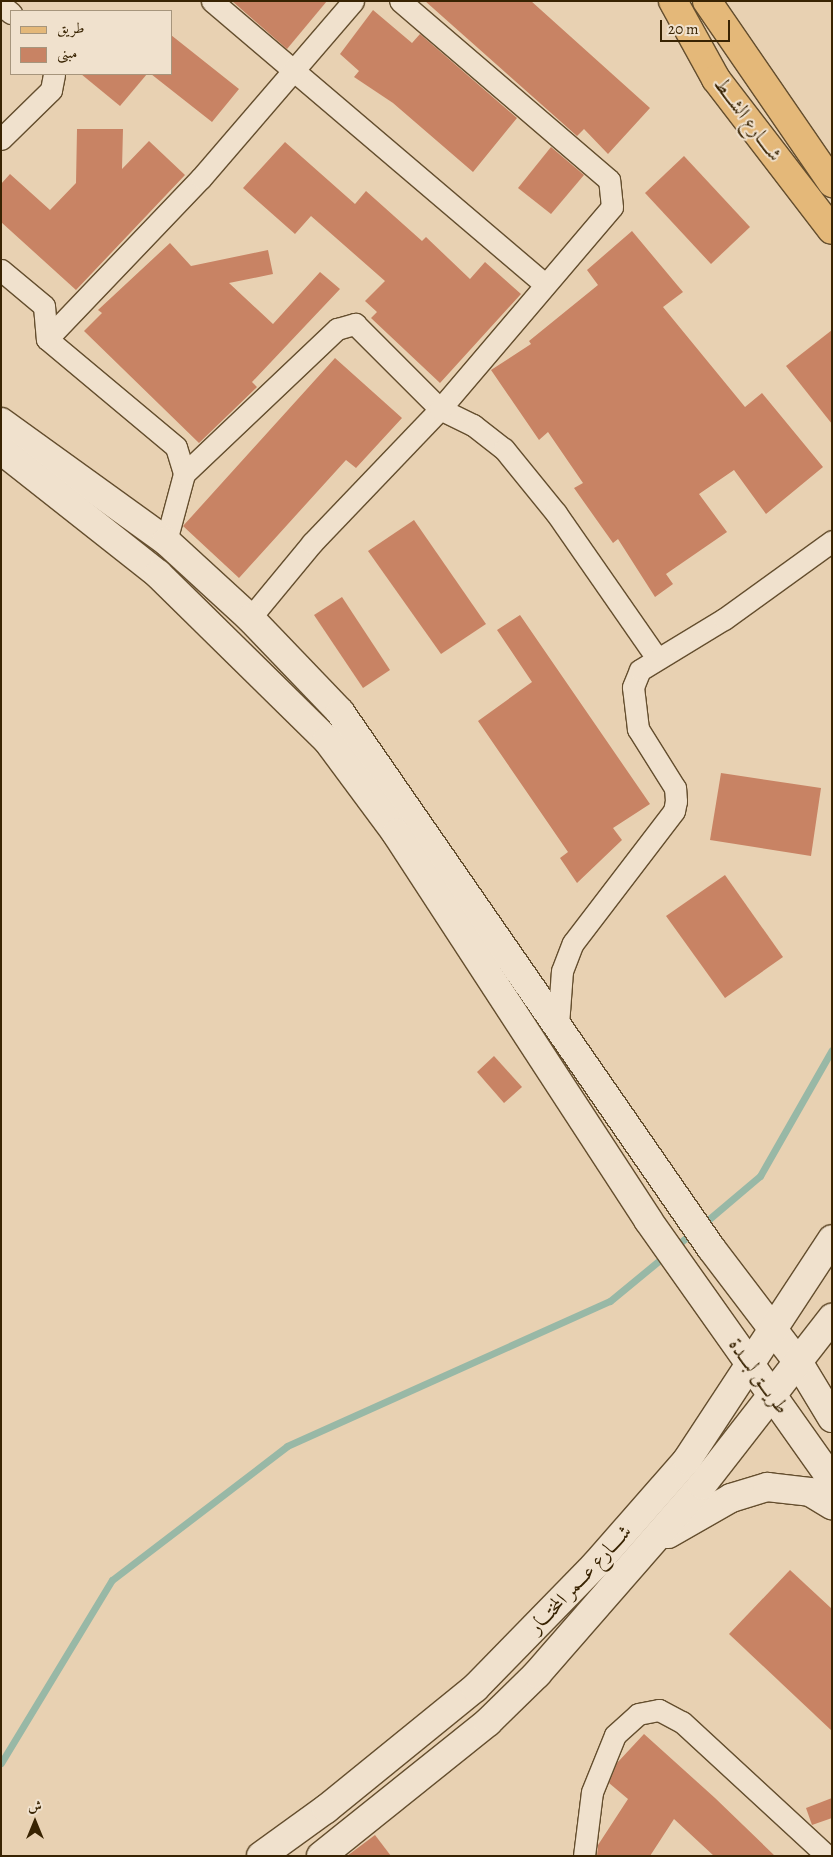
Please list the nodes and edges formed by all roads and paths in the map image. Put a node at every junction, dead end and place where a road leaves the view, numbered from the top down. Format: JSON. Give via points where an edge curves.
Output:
{"nodes":[{"id":1,"x":212,"y":1,"type":"edge"},
{"id":2,"x":353,"y":1,"type":"edge"},
{"id":3,"x":400,"y":1,"type":"edge"},
{"id":4,"x":673,"y":1,"type":"edge"},
{"id":5,"x":707,"y":1,"type":"edge"},
{"id":6,"x":295,"y":72,"type":"junction"},
{"id":7,"x":54,"y":75,"type":"edge"},
{"id":8,"x":1,"y":139,"type":"edge"},
{"id":9,"x":832,"y":183,"type":"edge"},
{"id":10,"x":832,"y":230,"type":"edge"},
{"id":11,"x":1,"y":270,"type":"edge"},
{"id":12,"x":545,"y":284,"type":"junction"},
{"id":13,"x":47,"y":339,"type":"junction"},
{"id":14,"x":440,"y":410,"type":"junction"},
{"id":15,"x":1,"y":422,"type":"edge"},
{"id":16,"x":1,"y":450,"type":"edge"},
{"id":17,"x":184,"y":474,"type":"junction"},
{"id":18,"x":832,"y":540,"type":"edge"},
{"id":19,"x":166,"y":541,"type":"junction"},
{"id":20,"x":250,"y":618,"type":"junction"},
{"id":21,"x":656,"y":657,"type":"junction"},
{"id":22,"x":558,"y":1025,"type":"junction"},
{"id":23,"x":832,"y":1239,"type":"edge"},
{"id":24,"x":832,"y":1318,"type":"edge"},
{"id":25,"x":774,"y":1330,"type":"junction"},
{"id":26,"x":750,"y":1364,"type":"junction"},
{"id":27,"x":800,"y":1365,"type":"junction"},
{"id":28,"x":773,"y":1395,"type":"junction"},
{"id":29,"x":832,"y":1418,"type":"edge"},
{"id":30,"x":832,"y":1480,"type":"edge"},
{"id":31,"x":832,"y":1505,"type":"edge"},
{"id":32,"x":649,"y":1545,"type":"junction"},
{"id":33,"x":261,"y":1856,"type":"edge"},
{"id":34,"x":321,"y":1856,"type":"edge"},
{"id":35,"x":584,"y":1856,"type":"edge"},
{"id":36,"x":827,"y":1856,"type":"edge"}],
"edges":[{"from":1,"to":6,"type":"street"},
{"from":2,"to":6,"type":"street"},
{"from":3,"to":12,"type":"street","via":[[609,180],[612,207]]},
{"from":4,"to":10,"type":"main road","name":"شــــارع الشـــط","via":[[716,79]]},
{"from":5,"to":9,"type":"main road","name":"شــــارع الشـــط"},
{"from":6,"to":12,"type":"street"},
{"from":6,"to":13,"type":"street","via":[[146,238]]},
{"from":7,"to":8,"type":"street","via":[[51,90]]},
{"from":11,"to":13,"type":"street","via":[[44,306]]},
{"from":12,"to":14,"type":"street"},
{"from":13,"to":17,"type":"street","via":[[166,435],[176,446]]},
{"from":14,"to":17,"type":"street","via":[[359,328],[348,324],[337,329]]},
{"from":14,"to":20,"type":"street","via":[[312,543]]},
{"from":14,"to":21,"type":"street","via":[[487,434],[528,476]]},
{"from":15,"to":19,"type":"street","name":"طريـــق لبـــدة"},
{"from":16,"to":26,"type":"street","name":"طريـــق لبـــدة","via":[[158,574],[327,740],[396,832],[648,1220]]},
{"from":17,"to":19,"type":"street"},
{"from":18,"to":21,"type":"street","via":[[724,619]]},
{"from":19,"to":20,"type":"street","name":"طريـــق لبـــدة"},
{"from":20,"to":22,"type":"street","name":"طريـــق لبـــدة","via":[[340,712]]},
{"from":21,"to":22,"type":"street","via":[[640,670],[633,687],[633,709],[638,729],[675,788],[674,811],[573,943],[562,971]]},
{"from":22,"to":25,"type":"street","name":"طريـــق لبـــدة","via":[[711,1248]]},
{"from":23,"to":25,"type":"street","name":"شــــارع عـــمر المختـــار"},
{"from":24,"to":27,"type":"street","name":"شــــارع عـــمر المختـــار"},
{"from":25,"to":26,"type":"street","name":"شــــارع عـــمر المختـــار"},
{"from":25,"to":27,"type":"street","name":"طريـــق لبـــدة"},
{"from":26,"to":28,"type":"street","name":"طريـــق لبـــدة"},
{"from":26,"to":33,"type":"street","name":"شــــارع عـــمر المختـــار","via":[[687,1460],[527,1637],[475,1688],[326,1809]]},
{"from":27,"to":28,"type":"street","name":"شــــارع عـــمر المختـــار"},
{"from":27,"to":29,"type":"street","name":"طريـــق لبـــدة"},
{"from":28,"to":30,"type":"street","name":"طريـــق لبـــدة"},
{"from":28,"to":32,"type":"street","name":"شــــارع عـــمر المختـــار"},
{"from":31,"to":32,"type":"street","via":[[810,1492],[788,1487],[758,1489],[731,1498]]},
{"from":32,"to":34,"type":"street","name":"شــــارع عـــمر المختـــار","via":[[537,1674],[488,1722]]},
{"from":35,"to":36,"type":"street","via":[[592,1792],[615,1735],[638,1714],[658,1710],[682,1722]]}]}
